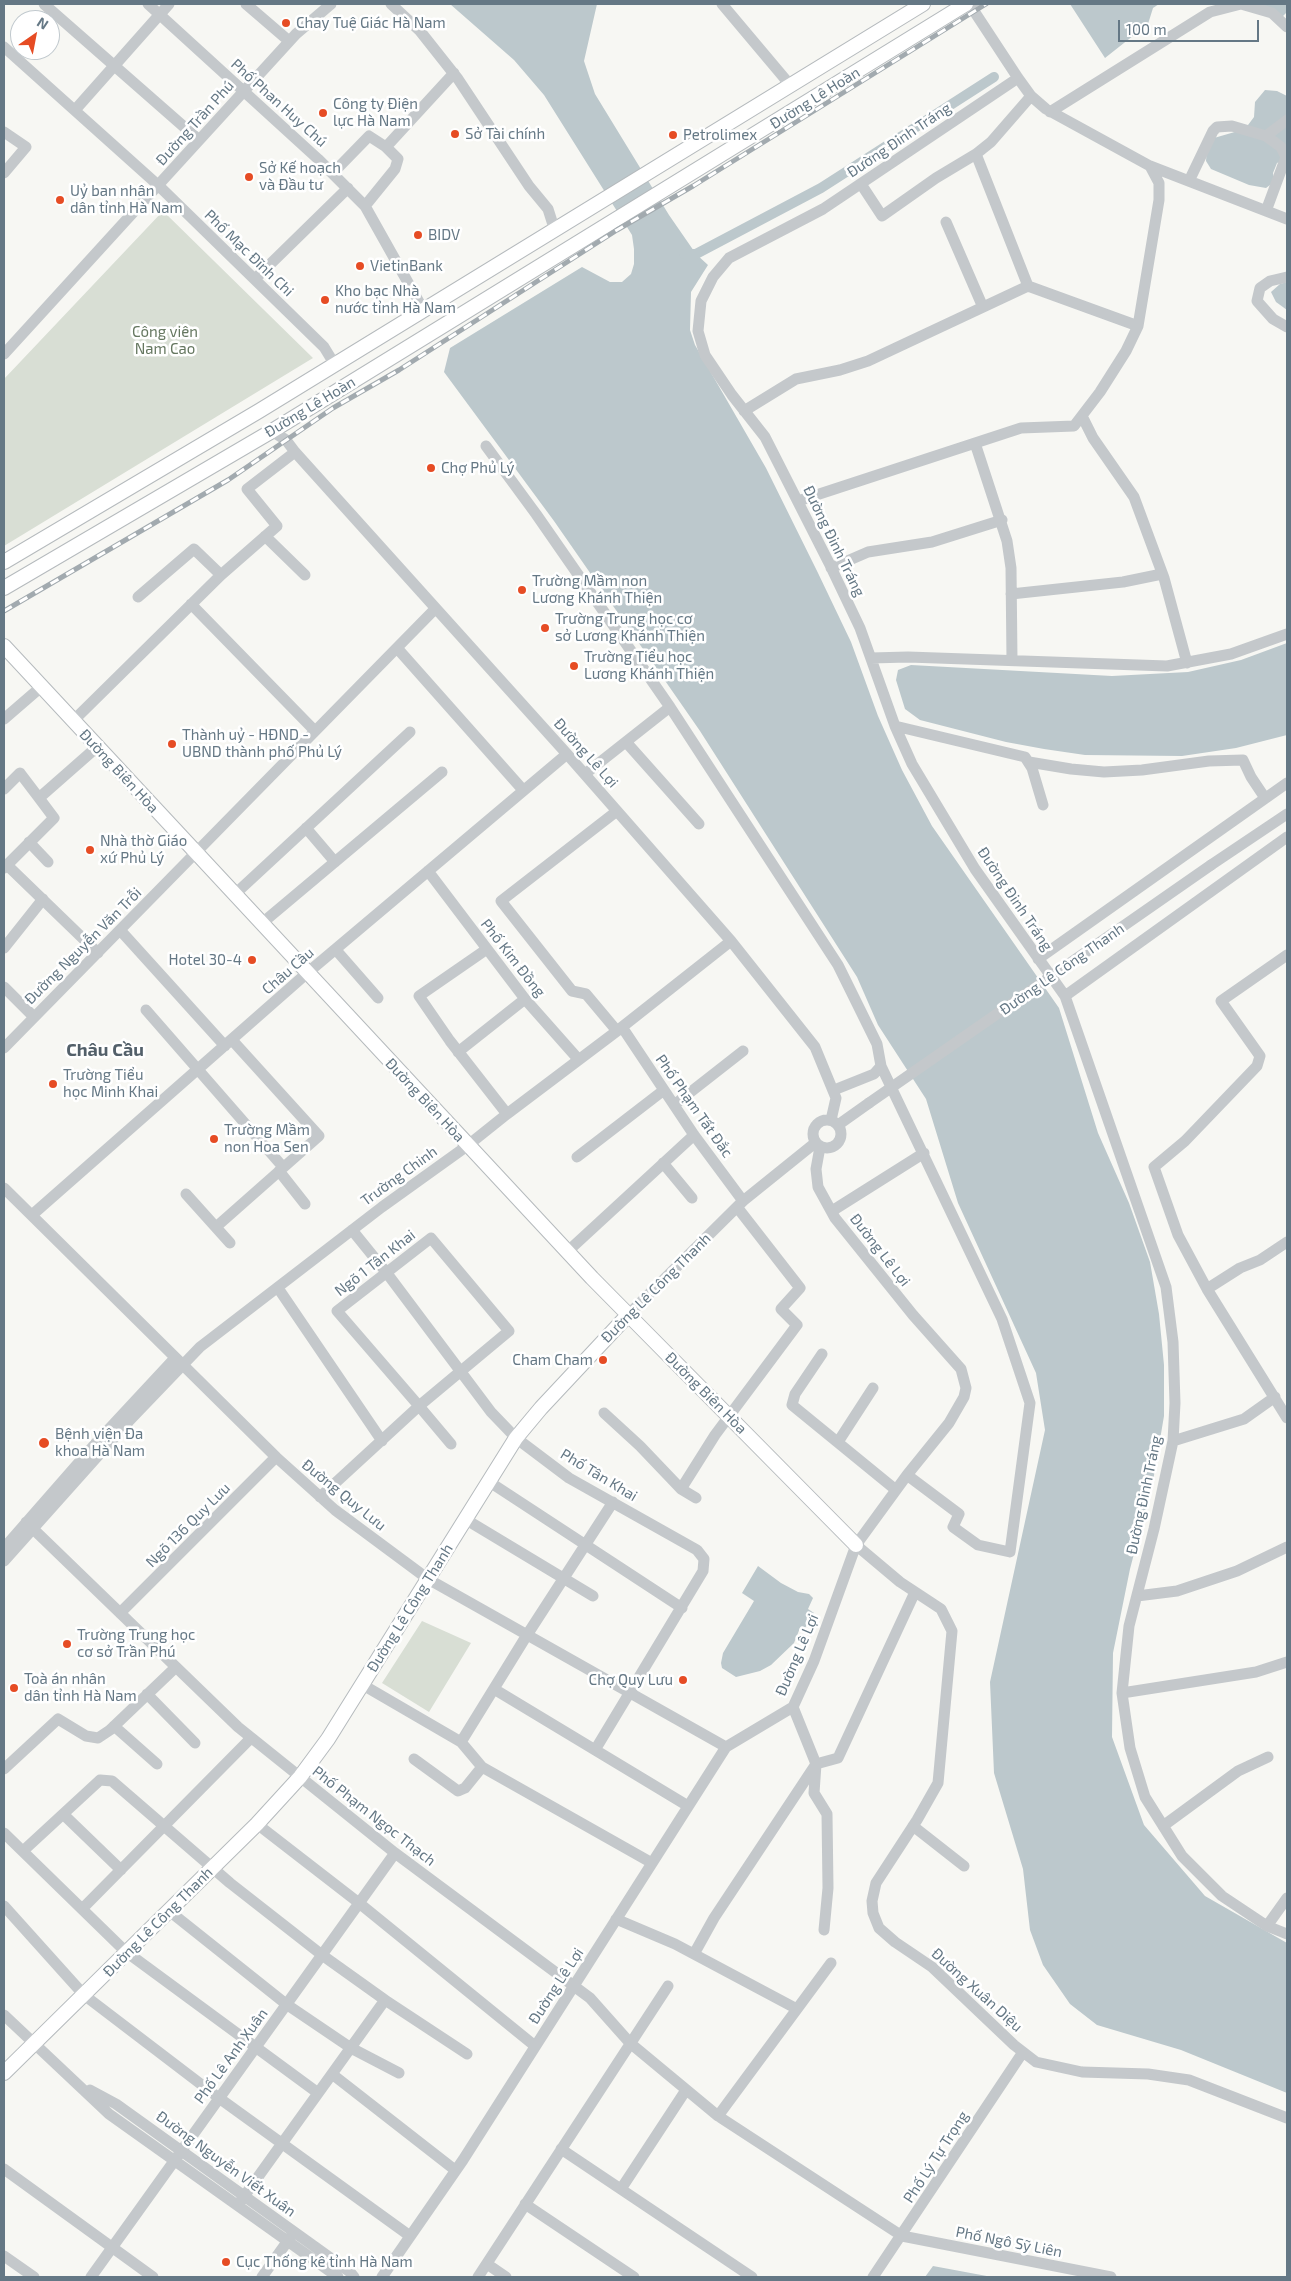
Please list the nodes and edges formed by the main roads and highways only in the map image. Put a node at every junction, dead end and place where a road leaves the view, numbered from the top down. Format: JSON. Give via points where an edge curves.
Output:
{"nodes":[{"id":1,"x":923,"y":4,"type":"edge"},
{"id":2,"x":966,"y":4,"type":"edge"},
{"id":3,"x":950,"y":8,"type":"edge"},
{"id":4,"x":554,"y":231,"type":"junction"},
{"id":5,"x":566,"y":251,"type":"junction"},
{"id":6,"x":259,"y":411,"type":"junction"},
{"id":7,"x":272,"y":430,"type":"junction"},
{"id":8,"x":4,"y":562,"type":"edge"},
{"id":9,"x":4,"y":588,"type":"edge"},
{"id":10,"x":4,"y":646,"type":"edge"},
{"id":11,"x":628,"y":1315,"type":"junction"},
{"id":12,"x":856,"y":1545,"type":"road end"},
{"id":13,"x":4,"y":2073,"type":"edge"}],
"edges":[{"from":1,"to":4,"type":"main road","name":"Đường Lê Hoàn"},
{"from":2,"to":3,"type":"main road","name":"Đường Lê Hoàn"},
{"from":3,"to":5,"type":"main road","name":"Đường Lê Hoàn"},
{"from":4,"to":5,"type":"main road"},
{"from":4,"to":6,"type":"main road","name":"Đường Lê Hoàn"},
{"from":5,"to":7,"type":"main road","name":"Đường Lê Hoàn"},
{"from":6,"to":7,"type":"main road"},
{"from":6,"to":8,"type":"main road","name":"Đường Lê Hoàn"},
{"from":7,"to":9,"type":"main road","name":"Đường Lê Hoàn"},
{"from":10,"to":11,"type":"main road","name":"Đường Biên Hòa","via":[[306,974]]},
{"from":11,"to":12,"type":"main road","name":"Đường Biên Hòa"},
{"from":11,"to":13,"type":"main road","name":"Đường Lê Công Thanh","via":[[516,1438],[363,1685],[300,1777],[258,1824]]}]}
